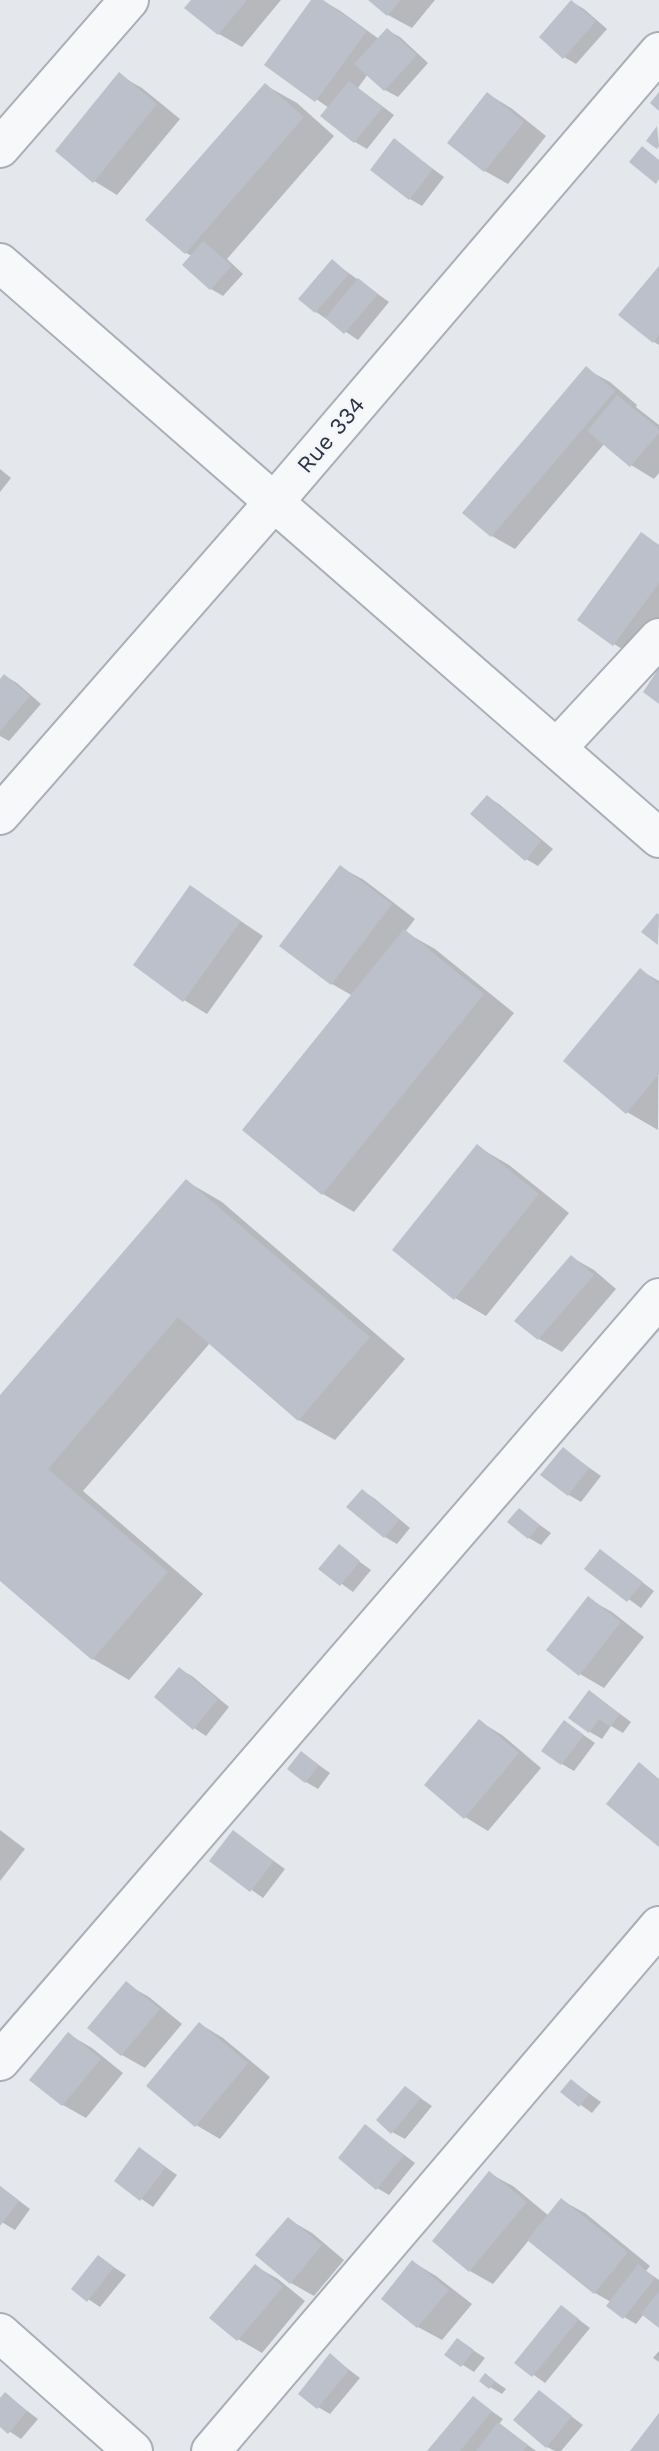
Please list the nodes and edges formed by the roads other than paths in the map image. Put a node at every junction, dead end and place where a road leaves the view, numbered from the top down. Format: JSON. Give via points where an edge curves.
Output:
{"nodes":[{"id":1,"x":129,"y":0,"type":"edge"},
{"id":2,"x":659,"y":51,"type":"edge"},
{"id":3,"x":0,"y":148,"type":"edge"},
{"id":4,"x":0,"y":263,"type":"edge"},
{"id":5,"x":274,"y":502,"type":"junction"},
{"id":6,"x":659,"y":638,"type":"edge"},
{"id":7,"x":557,"y":748,"type":"junction"},
{"id":8,"x":0,"y":815,"type":"edge"},
{"id":9,"x":659,"y":838,"type":"edge"},
{"id":10,"x":659,"y":1298,"type":"edge"},
{"id":11,"x":659,"y":1926,"type":"edge"},
{"id":12,"x":0,"y":2060,"type":"edge"},
{"id":13,"x":0,"y":2333,"type":"edge"},
{"id":14,"x":133,"y":2451,"type":"edge"},
{"id":15,"x":211,"y":2451,"type":"edge"}],
"edges":[{"from":1,"to":3,"type":"street"},
{"from":2,"to":5,"type":"street","name":"Rue 334"},
{"from":4,"to":5,"type":"street"},
{"from":5,"to":7,"type":"street"},
{"from":5,"to":8,"type":"street","name":"Rue 334"},
{"from":6,"to":7,"type":"street"},
{"from":7,"to":9,"type":"street"},
{"from":10,"to":12,"type":"street"},
{"from":11,"to":15,"type":"street"},
{"from":13,"to":14,"type":"street"}]}
